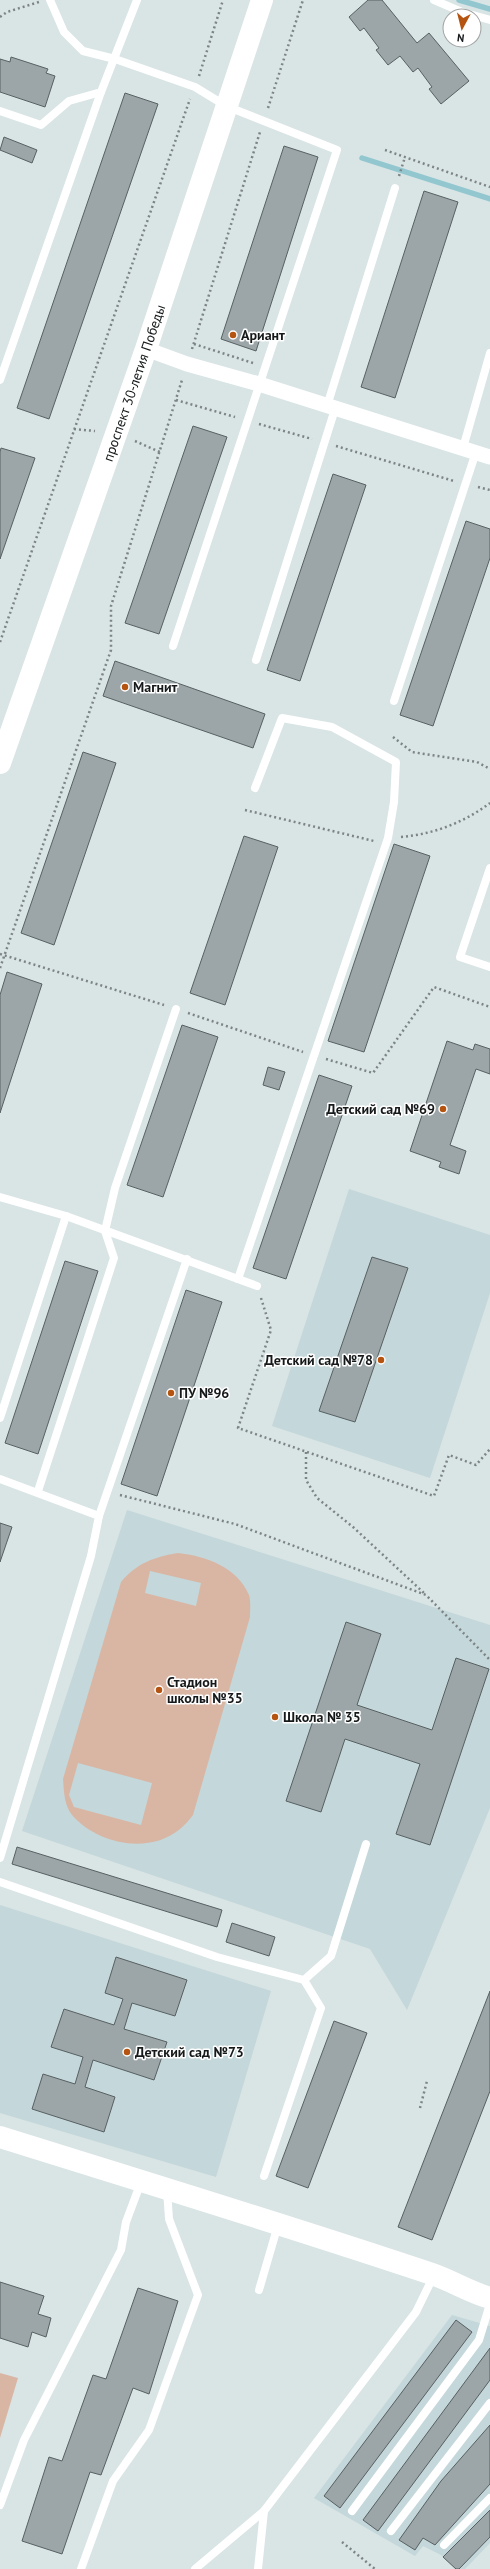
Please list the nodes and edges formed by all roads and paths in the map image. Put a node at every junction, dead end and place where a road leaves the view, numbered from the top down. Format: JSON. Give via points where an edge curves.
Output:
{"nodes":[{"id":1,"x":48,"y":0,"type":"edge"},
{"id":2,"x":137,"y":0,"type":"edge"},
{"id":3,"x":223,"y":0,"type":"edge"},
{"id":4,"x":262,"y":0,"type":"edge"},
{"id":5,"x":303,"y":0,"type":"edge"},
{"id":6,"x":434,"y":0,"type":"edge"},
{"id":7,"x":0,"y":17,"type":"edge"},
{"id":8,"x":490,"y":20,"type":"edge"},
{"id":9,"x":115,"y":59,"type":"junction"},
{"id":10,"x":195,"y":87,"type":"junction"},
{"id":11,"x":101,"y":92,"type":"junction"},
{"id":12,"x":226,"y":106,"type":"junction"},
{"id":13,"x":0,"y":112,"type":"edge"},
{"id":14,"x":263,"y":121,"type":"junction"},
{"id":15,"x":385,"y":150,"type":"dead end"},
{"id":16,"x":405,"y":157,"type":"junction"},
{"id":17,"x":490,"y":187,"type":"edge"},
{"id":18,"x":395,"y":188,"type":"joint"},
{"id":19,"x":146,"y":349,"type":"junction"},
{"id":20,"x":490,"y":353,"type":"edge"},
{"id":21,"x":187,"y":364,"type":"junction"},
{"id":22,"x":0,"y":380,"type":"edge"},
{"id":23,"x":259,"y":384,"type":"junction"},
{"id":24,"x":331,"y":408,"type":"junction"},
{"id":25,"x":476,"y":452,"type":"edge"},
{"id":26,"x":0,"y":642,"type":"edge"},
{"id":27,"x":173,"y":646,"type":"dead end"},
{"id":28,"x":256,"y":660,"type":"dead end"},
{"id":29,"x":394,"y":701,"type":"dead end"},
{"id":30,"x":394,"y":738,"type":"dead end"},
{"id":31,"x":0,"y":764,"type":"edge"},
{"id":32,"x":490,"y":769,"type":"edge"},
{"id":33,"x":255,"y":788,"type":"dead end"},
{"id":34,"x":490,"y":803,"type":"edge"},
{"id":35,"x":245,"y":810,"type":"dead end"},
{"id":36,"x":388,"y":838,"type":"junction"},
{"id":37,"x":490,"y":868,"type":"edge"},
{"id":38,"x":0,"y":954,"type":"edge"},
{"id":39,"x":4,"y":956,"type":"junction"},
{"id":40,"x":490,"y":967,"type":"edge"},
{"id":41,"x":0,"y":968,"type":"edge"},
{"id":42,"x":490,"y":1008,"type":"edge"},
{"id":43,"x":176,"y":1009,"type":"junction"},
{"id":44,"x":314,"y":1055,"type":"junction"},
{"id":45,"x":0,"y":1197,"type":"edge"},
{"id":46,"x":66,"y":1216,"type":"junction"},
{"id":47,"x":105,"y":1231,"type":"junction"},
{"id":48,"x":187,"y":1259,"type":"junction"},
{"id":49,"x":238,"y":1278,"type":"junction"},
{"id":50,"x":257,"y":1286,"type":"joint"},
{"id":51,"x":0,"y":1418,"type":"edge"},
{"id":52,"x":490,"y":1449,"type":"edge"},
{"id":53,"x":306,"y":1452,"type":"junction"},
{"id":54,"x":0,"y":1479,"type":"edge"},
{"id":55,"x":38,"y":1491,"type":"junction"},
{"id":56,"x":108,"y":1492,"type":"junction"},
{"id":57,"x":99,"y":1516,"type":"junction"},
{"id":58,"x":426,"y":1595,"type":"junction"},
{"id":59,"x":490,"y":1660,"type":"edge"},
{"id":60,"x":366,"y":1844,"type":"dead end"},
{"id":61,"x":0,"y":1858,"type":"edge"},
{"id":62,"x":0,"y":1882,"type":"edge"},
{"id":63,"x":304,"y":1980,"type":"junction"},
{"id":64,"x":427,"y":2081,"type":"dead end"},
{"id":65,"x":420,"y":2108,"type":"dead end"},
{"id":66,"x":0,"y":2137,"type":"edge"},
{"id":67,"x":264,"y":2176,"type":"dead end"},
{"id":68,"x":142,"y":2181,"type":"junction"},
{"id":69,"x":167,"y":2189,"type":"junction"},
{"id":70,"x":279,"y":2224,"type":"junction"},
{"id":71,"x":434,"y":2275,"type":"junction"},
{"id":72,"x":259,"y":2290,"type":"dead end"},
{"id":73,"x":490,"y":2298,"type":"edge"},
{"id":74,"x":490,"y":2304,"type":"edge"},
{"id":75,"x":490,"y":2403,"type":"edge"},
{"id":76,"x":490,"y":2498,"type":"edge"},
{"id":77,"x":0,"y":2504,"type":"edge"},
{"id":78,"x":264,"y":2511,"type":"junction"},
{"id":79,"x":352,"y":2511,"type":"dead end"},
{"id":80,"x":391,"y":2531,"type":"dead end"},
{"id":81,"x":342,"y":2542,"type":"dead end"},
{"id":82,"x":444,"y":2544,"type":"dead end"},
{"id":83,"x":81,"y":2569,"type":"edge"},
{"id":84,"x":195,"y":2569,"type":"edge"},
{"id":85,"x":258,"y":2569,"type":"edge"},
{"id":86,"x":375,"y":2569,"type":"edge"}],
"edges":[{"from":1,"to":7,"type":"path","via":[[7,12]]},
{"from":1,"to":9,"type":"lane","via":[[64,32],[83,51]]},
{"from":2,"to":9,"type":"lane"},
{"from":3,"to":10,"type":"path"},
{"from":4,"to":12,"type":"main road","name":"проспект 30-летия Победы"},
{"from":5,"to":14,"type":"path"},
{"from":6,"to":8,"type":"lane"},
{"from":9,"to":10,"type":"lane"},
{"from":9,"to":11,"type":"lane"},
{"from":10,"to":12,"type":"lane"},
{"from":10,"to":26,"type":"path"},
{"from":11,"to":13,"type":"lane","via":[[69,101],[41,125]]},
{"from":11,"to":22,"type":"lane"},
{"from":12,"to":14,"type":"lane"},
{"from":12,"to":19,"type":"main road","name":"проспект 30-летия Победы"},
{"from":14,"to":21,"type":"path"},
{"from":14,"to":23,"type":"lane","via":[[337,150]]},
{"from":15,"to":16,"type":"path"},
{"from":16,"to":17,"type":"path"},
{"from":16,"to":18,"type":"path"},
{"from":18,"to":24,"type":"lane"},
{"from":19,"to":21,"type":"street"},
{"from":19,"to":31,"type":"main road","name":"проспект 30-летия Победы"},
{"from":20,"to":25,"type":"lane"},
{"from":21,"to":23,"type":"street"},
{"from":21,"to":39,"type":"path","via":[[111,606],[111,650]]},
{"from":23,"to":24,"type":"street"},
{"from":23,"to":27,"type":"lane"},
{"from":24,"to":25,"type":"street"},
{"from":24,"to":28,"type":"lane"},
{"from":25,"to":29,"type":"lane"},
{"from":30,"to":32,"type":"path","via":[[412,752],[477,762]]},
{"from":33,"to":36,"type":"lane","via":[[282,718],[332,728],[396,762],[394,802]]},
{"from":34,"to":36,"type":"path","via":[[468,819],[425,835]]},
{"from":35,"to":36,"type":"path","via":[[370,842]]},
{"from":36,"to":44,"type":"lane"},
{"from":37,"to":40,"type":"lane","via":[[460,957]]},
{"from":38,"to":39,"type":"path"},
{"from":39,"to":41,"type":"path"},
{"from":39,"to":43,"type":"path"},
{"from":42,"to":44,"type":"path","via":[[434,987],[372,1073]]},
{"from":43,"to":44,"type":"path"},
{"from":43,"to":47,"type":"lane","via":[[115,1188]]},
{"from":44,"to":49,"type":"lane"},
{"from":45,"to":46,"type":"lane"},
{"from":46,"to":47,"type":"lane"},
{"from":46,"to":51,"type":"lane"},
{"from":47,"to":48,"type":"lane"},
{"from":47,"to":55,"type":"lane","via":[[114,1258]]},
{"from":48,"to":49,"type":"lane"},
{"from":48,"to":56,"type":"lane"},
{"from":49,"to":50,"type":"lane"},
{"from":50,"to":53,"type":"path","via":[[271,1330],[238,1428]]},
{"from":52,"to":53,"type":"path","via":[[476,1465],[449,1455],[434,1496]]},
{"from":53,"to":58,"type":"path","via":[[306,1480],[317,1498],[353,1527]]},
{"from":54,"to":55,"type":"lane"},
{"from":55,"to":57,"type":"lane"},
{"from":56,"to":57,"type":"lane"},
{"from":56,"to":58,"type":"path","via":[[235,1524]]},
{"from":57,"to":61,"type":"lane","via":[[92,1556]]},
{"from":58,"to":59,"type":"path"},
{"from":60,"to":63,"type":"lane","via":[[331,1956]]},
{"from":62,"to":63,"type":"lane","via":[[217,1957]]},
{"from":63,"to":67,"type":"lane","via":[[321,2008]]},
{"from":64,"to":65,"type":"path"},
{"from":66,"to":68,"type":"main road"},
{"from":68,"to":69,"type":"main road"},
{"from":68,"to":77,"type":"lane","via":[[126,2222],[121,2250],[24,2440]]},
{"from":69,"to":70,"type":"main road"},
{"from":69,"to":83,"type":"lane","via":[[169,2219],[198,2295],[149,2430],[113,2481]]},
{"from":70,"to":71,"type":"main road"},
{"from":70,"to":72,"type":"lane"},
{"from":71,"to":73,"type":"main road","via":[[468,2292]]},
{"from":71,"to":78,"type":"lane","via":[[416,2312]]},
{"from":74,"to":79,"type":"lane","via":[[479,2340]]},
{"from":75,"to":80,"type":"lane"},
{"from":76,"to":82,"type":"lane"},
{"from":78,"to":84,"type":"lane"},
{"from":78,"to":85,"type":"lane"},
{"from":81,"to":86,"type":"path"}]}
